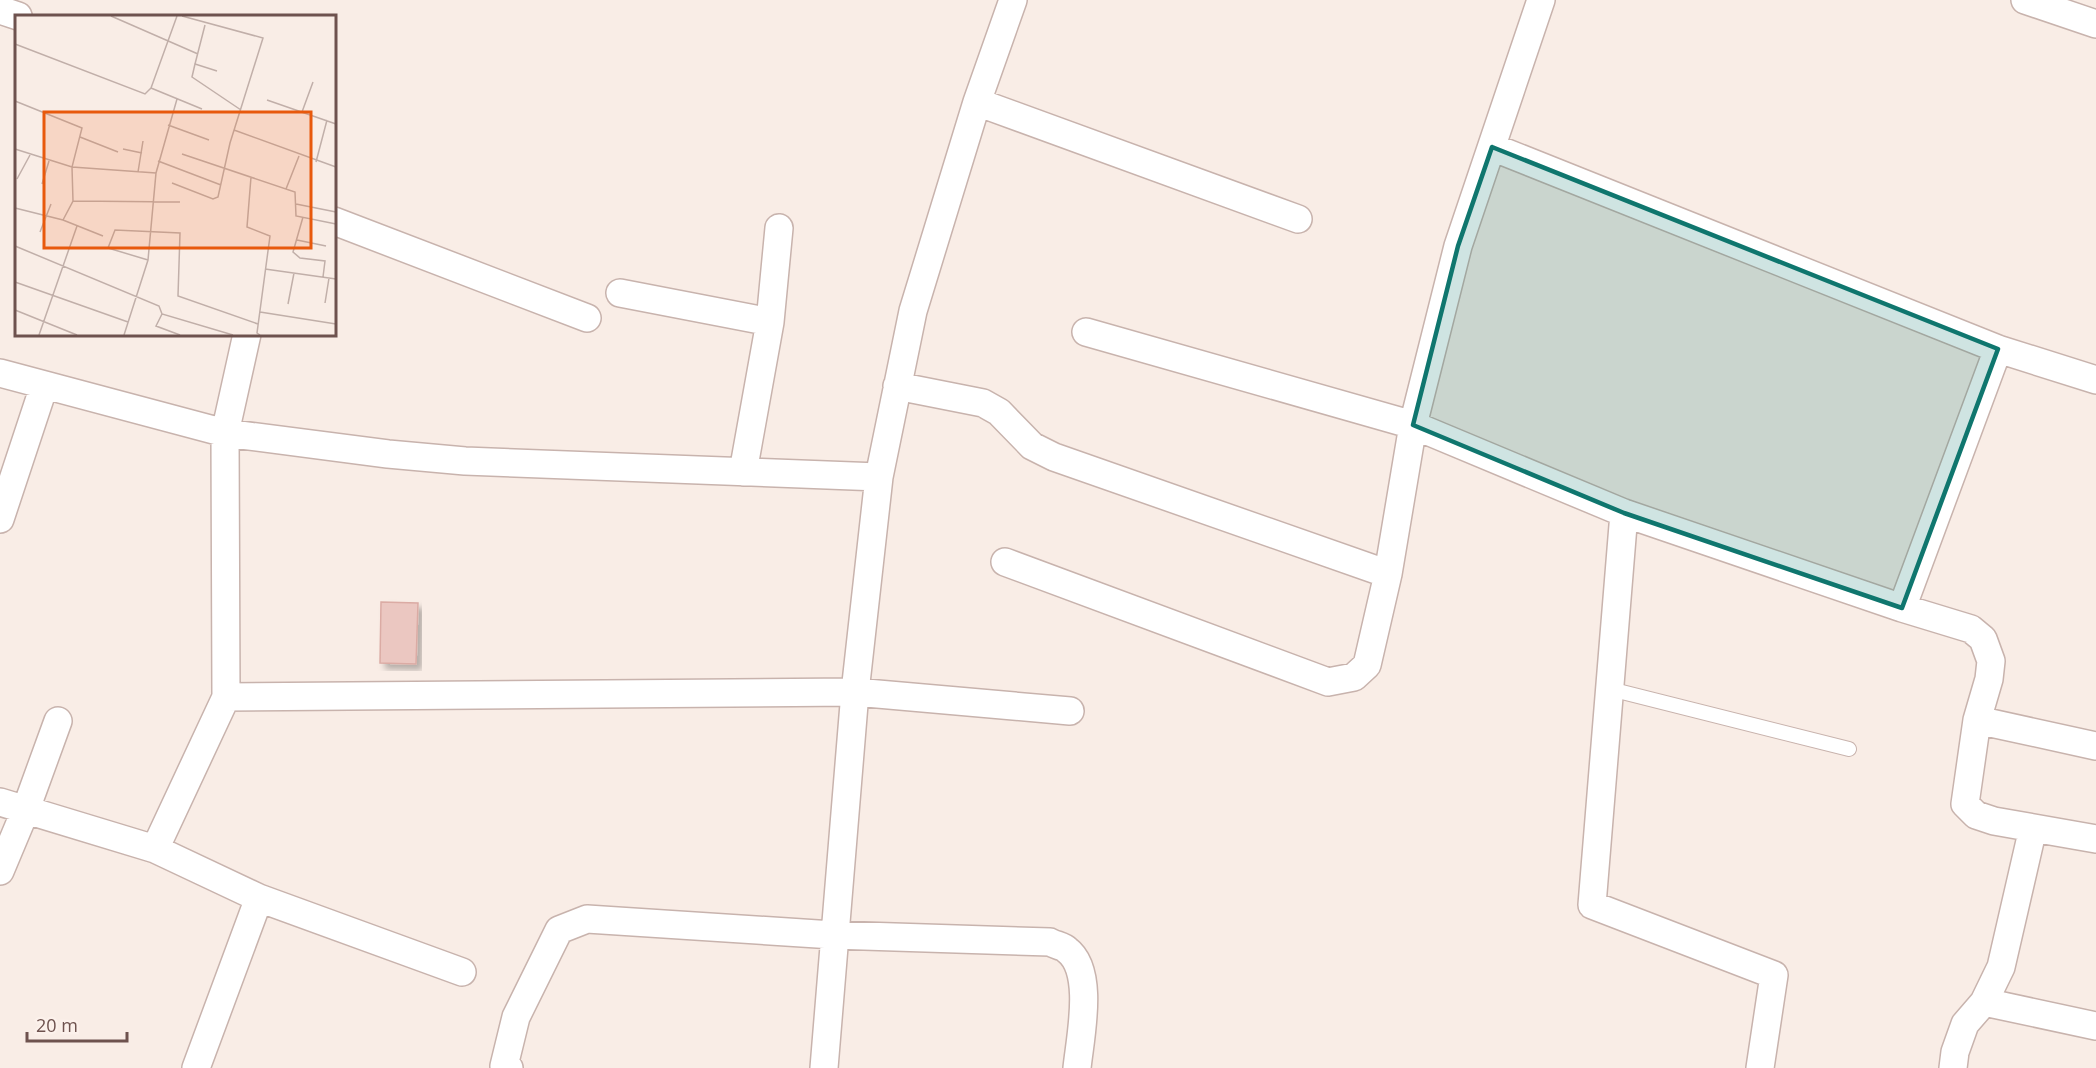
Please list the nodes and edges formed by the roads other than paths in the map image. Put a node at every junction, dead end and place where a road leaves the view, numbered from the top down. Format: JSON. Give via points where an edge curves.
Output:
{"nodes":[{"id":1,"x":1013,"y":0,"type":"edge"},
{"id":2,"x":1541,"y":0,"type":"edge"},
{"id":3,"x":2027,"y":0,"type":"edge"},
{"id":4,"x":0,"y":10,"type":"edge"},
{"id":5,"x":15,"y":15,"type":"edge"},
{"id":6,"x":2096,"y":24,"type":"edge"},
{"id":7,"x":977,"y":102,"type":"junction"},
{"id":8,"x":1492,"y":147,"type":"junction"},
{"id":9,"x":1298,"y":219,"type":"dead end"},
{"id":10,"x":336,"y":221,"type":"edge"},
{"id":11,"x":779,"y":228,"type":"dead end"},
{"id":12,"x":620,"y":293,"type":"dead end"},
{"id":13,"x":587,"y":318,"type":"dead end"},
{"id":14,"x":770,"y":322,"type":"junction"},
{"id":15,"x":1086,"y":332,"type":"dead end"},
{"id":16,"x":247,"y":336,"type":"edge"},
{"id":17,"x":1998,"y":349,"type":"junction"},
{"id":18,"x":0,"y":374,"type":"edge"},
{"id":19,"x":2096,"y":380,"type":"edge"},
{"id":20,"x":44,"y":386,"type":"junction"},
{"id":21,"x":897,"y":386,"type":"junction"},
{"id":22,"x":1413,"y":425,"type":"junction"},
{"id":23,"x":225,"y":433,"type":"junction"},
{"id":24,"x":743,"y":472,"type":"junction"},
{"id":25,"x":879,"y":477,"type":"junction"},
{"id":26,"x":1624,"y":513,"type":"junction"},
{"id":27,"x":0,"y":519,"type":"edge"},
{"id":28,"x":1005,"y":562,"type":"dead end"},
{"id":29,"x":1388,"y":574,"type":"junction"},
{"id":30,"x":1902,"y":608,"type":"junction"},
{"id":31,"x":1610,"y":688,"type":"junction"},
{"id":32,"x":855,"y":692,"type":"junction"},
{"id":33,"x":226,"y":697,"type":"junction"},
{"id":34,"x":1070,"y":711,"type":"dead end"},
{"id":35,"x":1977,"y":720,"type":"junction"},
{"id":36,"x":58,"y":721,"type":"dead end"},
{"id":37,"x":2096,"y":746,"type":"edge"},
{"id":38,"x":1849,"y":749,"type":"dead end"},
{"id":39,"x":0,"y":802,"type":"edge"},
{"id":40,"x":26,"y":809,"type":"junction"},
{"id":41,"x":2032,"y":828,"type":"junction"},
{"id":42,"x":2096,"y":839,"type":"edge"},
{"id":43,"x":155,"y":849,"type":"junction"},
{"id":44,"x":0,"y":871,"type":"edge"},
{"id":45,"x":259,"y":898,"type":"junction"},
{"id":46,"x":833,"y":934,"type":"junction"},
{"id":47,"x":462,"y":972,"type":"dead end"},
{"id":48,"x":1984,"y":1002,"type":"junction"},
{"id":49,"x":2096,"y":1026,"type":"edge"},
{"id":50,"x":196,"y":1068,"type":"edge"},
{"id":51,"x":509,"y":1068,"type":"edge"},
{"id":52,"x":824,"y":1068,"type":"edge"},
{"id":53,"x":1077,"y":1068,"type":"edge"},
{"id":54,"x":1760,"y":1068,"type":"edge"},
{"id":55,"x":1953,"y":1068,"type":"edge"}],
"edges":[{"from":1,"to":7,"type":"street"},
{"from":2,"to":8,"type":"street"},
{"from":3,"to":6,"type":"street"},
{"from":4,"to":5,"type":"street"},
{"from":7,"to":9,"type":"street"},
{"from":7,"to":21,"type":"street","via":[[914,311]]},
{"from":8,"to":17,"type":"street"},
{"from":8,"to":22,"type":"street","via":[[1458,246]]},
{"from":10,"to":13,"type":"street"},
{"from":11,"to":14,"type":"street"},
{"from":12,"to":14,"type":"street"},
{"from":14,"to":24,"type":"street"},
{"from":15,"to":22,"type":"street"},
{"from":16,"to":23,"type":"street"},
{"from":17,"to":19,"type":"street"},
{"from":17,"to":30,"type":"street"},
{"from":18,"to":20,"type":"street"},
{"from":20,"to":23,"type":"street"},
{"from":20,"to":27,"type":"street"},
{"from":21,"to":25,"type":"street"},
{"from":21,"to":29,"type":"street","via":[[983,402],[999,412],[1032,446],[1054,457]]},
{"from":22,"to":26,"type":"street"},
{"from":22,"to":29,"type":"street"},
{"from":23,"to":24,"type":"street","via":[[465,462]]},
{"from":23,"to":33,"type":"street"},
{"from":24,"to":25,"type":"street"},
{"from":25,"to":32,"type":"street"},
{"from":26,"to":30,"type":"street"},
{"from":26,"to":31,"type":"street"},
{"from":28,"to":29,"type":"street","via":[[1328,682],[1354,677],[1367,665]]},
{"from":30,"to":35,"type":"street","via":[[1971,629],[1983,639],[1991,661]]},
{"from":31,"to":38,"type":"lane"},
{"from":31,"to":54,"type":"street","via":[[1592,905],[1774,975]]},
{"from":32,"to":33,"type":"street"},
{"from":32,"to":34,"type":"street"},
{"from":32,"to":46,"type":"street"},
{"from":33,"to":43,"type":"street"},
{"from":35,"to":37,"type":"street"},
{"from":35,"to":41,"type":"street","via":[[1965,804],[1976,815]]},
{"from":36,"to":40,"type":"street"},
{"from":39,"to":40,"type":"street"},
{"from":40,"to":43,"type":"street"},
{"from":40,"to":44,"type":"street"},
{"from":41,"to":42,"type":"street"},
{"from":41,"to":48,"type":"street","via":[[2001,967]]},
{"from":43,"to":45,"type":"street"},
{"from":45,"to":47,"type":"street"},
{"from":45,"to":50,"type":"street"},
{"from":46,"to":51,"type":"street","via":[[587,919],[559,930],[516,1017],[504,1066]]},
{"from":46,"to":52,"type":"street"},
{"from":46,"to":53,"type":"street","via":[[1050,942],[1068,950],[1079,967],[1085,999]]},
{"from":48,"to":49,"type":"street"},
{"from":48,"to":55,"type":"street","via":[[1965,1024],[1954,1052]]}]}
